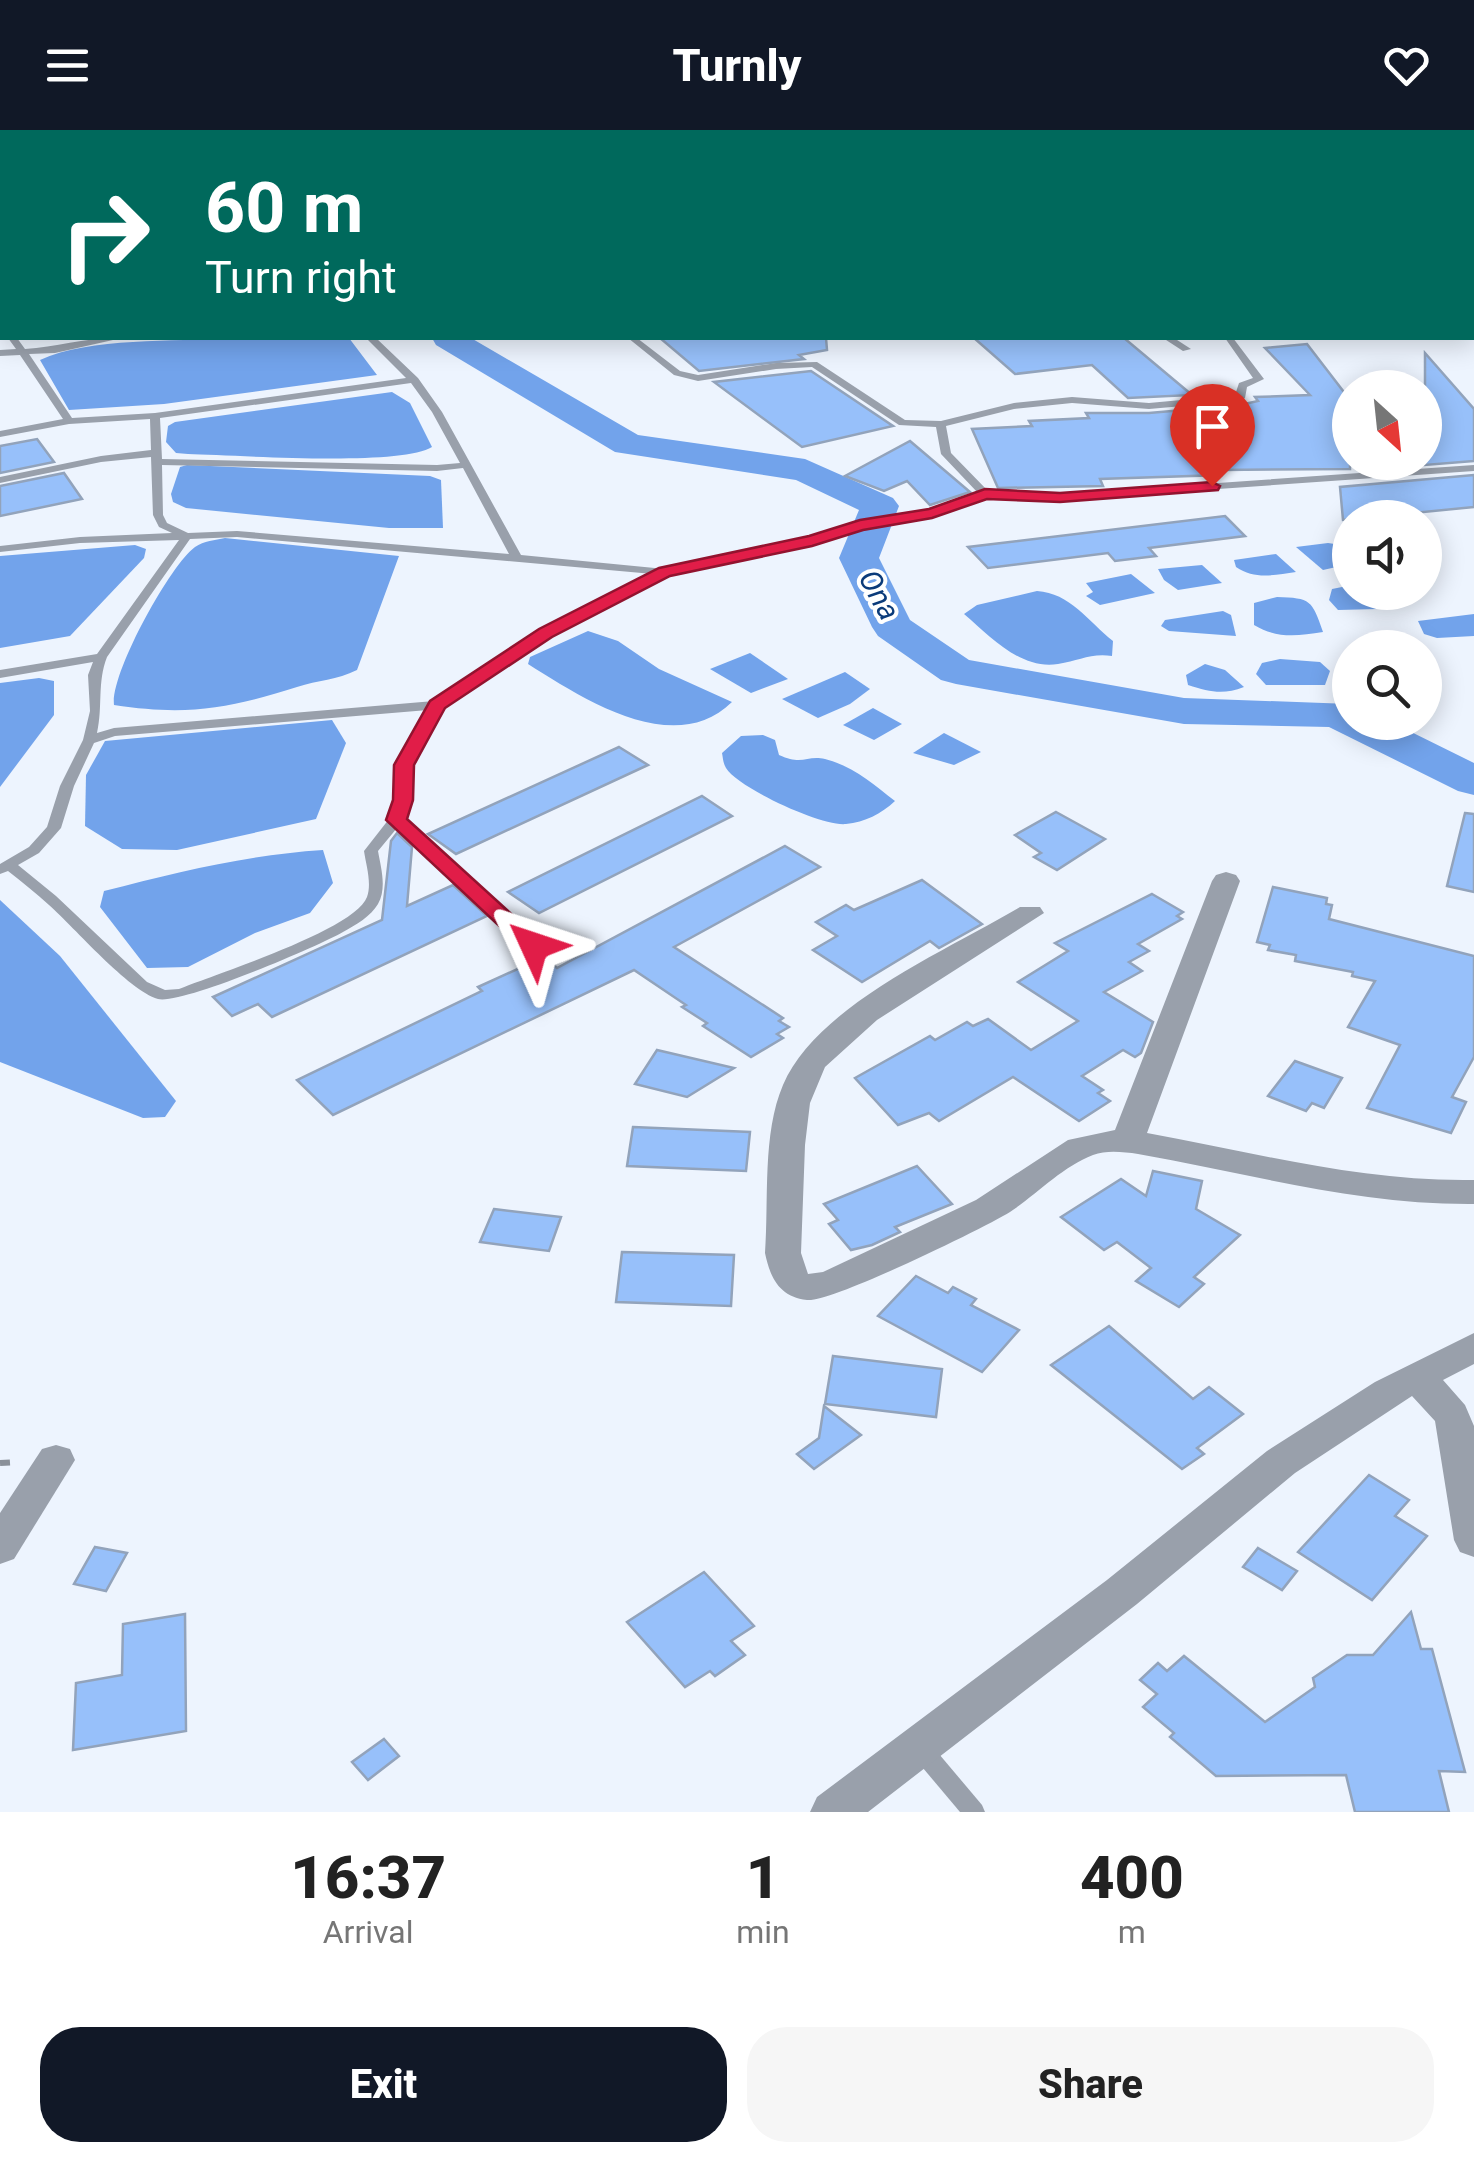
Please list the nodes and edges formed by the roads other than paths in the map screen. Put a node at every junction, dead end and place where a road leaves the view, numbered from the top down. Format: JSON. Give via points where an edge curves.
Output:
{"nodes":[{"id":1,"x":14,"y":340,"type":"edge"},
{"id":2,"x":99,"y":340,"type":"edge"},
{"id":3,"x":373,"y":340,"type":"edge"},
{"id":4,"x":635,"y":340,"type":"edge"},
{"id":5,"x":1171,"y":340,"type":"edge"},
{"id":6,"x":1230,"y":340,"type":"edge"},
{"id":7,"x":1186,"y":349,"type":"dead end"},
{"id":8,"x":0,"y":353,"type":"edge"},
{"id":9,"x":22,"y":354,"type":"junction"},
{"id":10,"x":415,"y":380,"type":"junction"},
{"id":11,"x":155,"y":416,"type":"junction"},
{"id":12,"x":69,"y":421,"type":"junction"},
{"id":13,"x":941,"y":424,"type":"junction"},
{"id":14,"x":0,"y":434,"type":"edge"},
{"id":15,"x":156,"y":457,"type":"junction"},
{"id":16,"x":466,"y":465,"type":"junction"},
{"id":17,"x":1474,"y":468,"type":"edge"},
{"id":18,"x":0,"y":480,"type":"edge"},
{"id":19,"x":985,"y":494,"type":"junction"},
{"id":20,"x":188,"y":536,"type":"junction"},
{"id":21,"x":0,"y":550,"type":"edge"},
{"id":22,"x":518,"y":558,"type":"junction"},
{"id":23,"x":665,"y":572,"type":"junction"},
{"id":24,"x":101,"y":657,"type":"junction"},
{"id":25,"x":0,"y":674,"type":"edge"},
{"id":26,"x":437,"y":705,"type":"junction"},
{"id":27,"x":89,"y":740,"type":"junction"},
{"id":28,"x":396,"y":820,"type":"junction"},
{"id":29,"x":5,"y":868,"type":"edge"},
{"id":30,"x":1226,"y":881,"type":"dead end"},
{"id":31,"x":1030,"y":913,"type":"dead end"},
{"id":32,"x":534,"y":946,"type":"dead end"},
{"id":33,"x":1129,"y":1141,"type":"junction"},
{"id":34,"x":1474,"y":1192,"type":"edge"},
{"id":35,"x":1474,"y":1347,"type":"edge"},
{"id":36,"x":1418,"y":1378,"type":"junction"},
{"id":37,"x":56,"y":1460,"type":"dead end"},
{"id":38,"x":1474,"y":1540,"type":"edge"},
{"id":39,"x":0,"y":1547,"type":"edge"},
{"id":40,"x":917,"y":1745,"type":"junction"},
{"id":41,"x":834,"y":1812,"type":"edge"},
{"id":42,"x":974,"y":1812,"type":"edge"}],
"edges":[{"from":1,"to":9,"type":"lane"},
{"from":2,"to":9,"type":"lane"},
{"from":3,"to":10,"type":"lane"},
{"from":4,"to":13,"type":"lane","via":[[677,373],[698,378],[814,364],[903,423]]},
{"from":5,"to":7,"type":"lane"},
{"from":6,"to":13,"type":"lane","via":[[1259,379],[1242,386],[1240,398],[1149,406],[1072,400],[1000,408]]},
{"from":8,"to":9,"type":"lane"},
{"from":9,"to":12,"type":"lane"},
{"from":10,"to":11,"type":"lane"},
{"from":10,"to":16,"type":"lane","via":[[439,410]]},
{"from":11,"to":12,"type":"lane"},
{"from":11,"to":15,"type":"lane"},
{"from":12,"to":14,"type":"lane"},
{"from":13,"to":19,"type":"lane","via":[[946,454]]},
{"from":15,"to":16,"type":"lane"},
{"from":15,"to":18,"type":"lane","via":[[101,459]]},
{"from":15,"to":20,"type":"lane","via":[[158,515],[163,525]]},
{"from":16,"to":22,"type":"lane"},
{"from":17,"to":19,"type":"lane","via":[[1060,498]]},
{"from":19,"to":23,"type":"lane","via":[[932,513]]},
{"from":20,"to":21,"type":"lane"},
{"from":20,"to":22,"type":"lane","via":[[237,534]]},
{"from":20,"to":24,"type":"lane"},
{"from":22,"to":23,"type":"lane"},
{"from":23,"to":26,"type":"lane","via":[[546,633]]},
{"from":24,"to":25,"type":"lane"},
{"from":24,"to":27,"type":"lane"},
{"from":26,"to":27,"type":"lane","via":[[114,732]]},
{"from":26,"to":28,"type":"lane","via":[[404,765]]},
{"from":27,"to":29,"type":"lane","via":[[54,828]]},
{"from":28,"to":29,"type":"lane","via":[[371,851],[376,893],[370,908],[349,925],[182,993],[162,995],[142,984],[51,898]]},
{"from":28,"to":32,"type":"lane"},
{"from":30,"to":33,"type":"street"},
{"from":31,"to":33,"type":"street","via":[[856,1020],[816,1052],[799,1084],[792,1120],[784,1267],[800,1284],[833,1285],[988,1209],[1088,1144]]},
{"from":33,"to":34,"type":"street","via":[[1432,1194]]},
{"from":35,"to":36,"type":"street"},
{"from":36,"to":38,"type":"street","via":[[1452,1415]]},
{"from":36,"to":40,"type":"street","via":[[1280,1462],[1122,1592]]},
{"from":37,"to":39,"type":"street"},
{"from":40,"to":41,"type":"street"},
{"from":40,"to":42,"type":"lane"}]}
